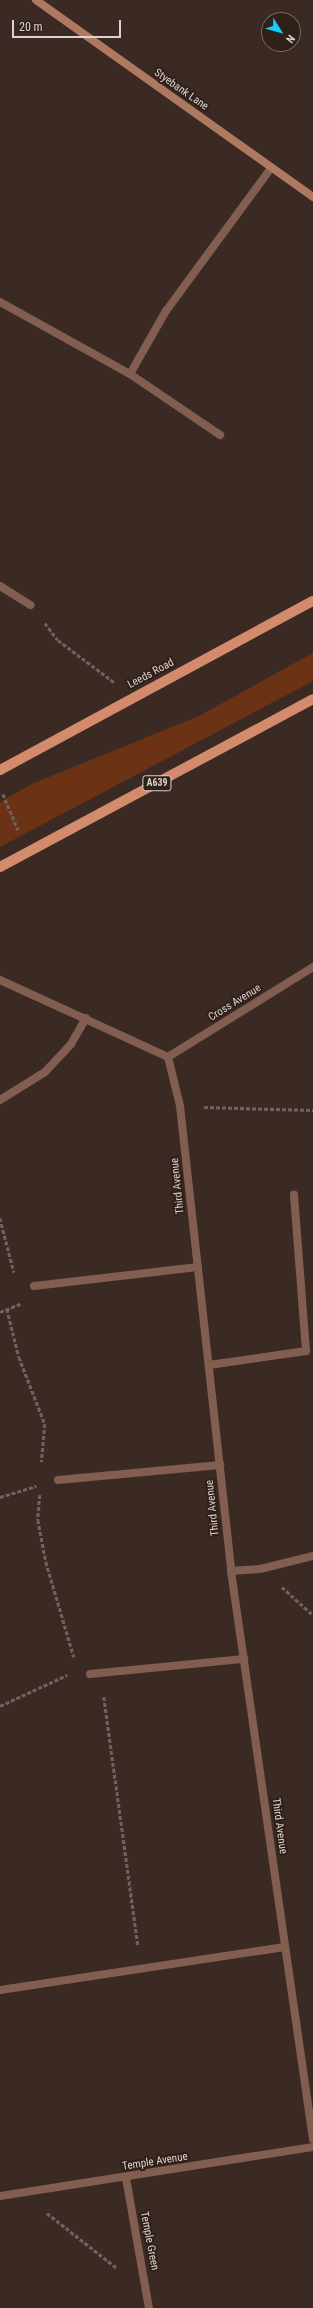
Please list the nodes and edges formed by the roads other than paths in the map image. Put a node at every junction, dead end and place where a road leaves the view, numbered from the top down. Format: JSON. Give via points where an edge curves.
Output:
{"nodes":[{"id":1,"x":36,"y":0,"type":"edge"},
{"id":2,"x":271,"y":168,"type":"junction"},
{"id":3,"x":313,"y":198,"type":"edge"},
{"id":4,"x":0,"y":302,"type":"edge"},
{"id":5,"x":130,"y":374,"type":"junction"},
{"id":6,"x":220,"y":436,"type":"dead end"},
{"id":7,"x":0,"y":586,"type":"edge"},
{"id":8,"x":313,"y":601,"type":"edge"},
{"id":9,"x":30,"y":605,"type":"road end"},
{"id":10,"x":313,"y":699,"type":"edge"},
{"id":11,"x":0,"y":770,"type":"edge"},
{"id":12,"x":0,"y":867,"type":"edge"},
{"id":13,"x":313,"y":967,"type":"edge"},
{"id":14,"x":0,"y":980,"type":"edge"},
{"id":15,"x":86,"y":1018,"type":"junction"},
{"id":16,"x":168,"y":1057,"type":"junction"},
{"id":17,"x":0,"y":1100,"type":"edge"},
{"id":18,"x":294,"y":1194,"type":"dead end"},
{"id":19,"x":198,"y":1267,"type":"junction"},
{"id":20,"x":34,"y":1286,"type":"dead end"},
{"id":21,"x":209,"y":1365,"type":"junction"},
{"id":22,"x":220,"y":1465,"type":"junction"},
{"id":23,"x":58,"y":1480,"type":"road end"},
{"id":24,"x":313,"y":1556,"type":"edge"},
{"id":25,"x":231,"y":1571,"type":"junction"},
{"id":26,"x":244,"y":1659,"type":"junction"},
{"id":27,"x":90,"y":1674,"type":"dead end"},
{"id":28,"x":286,"y":1947,"type":"junction"},
{"id":29,"x":0,"y":1990,"type":"edge"},
{"id":30,"x":313,"y":2139,"type":"edge"},
{"id":31,"x":313,"y":2147,"type":"edge"},
{"id":32,"x":126,"y":2178,"type":"junction"},
{"id":33,"x":0,"y":2196,"type":"edge"},
{"id":34,"x":149,"y":2308,"type":"edge"}],
"edges":[{"from":1,"to":2,"type":"street","name":"Styebank Lane"},
{"from":2,"to":3,"type":"street","name":"Styebank Lane"},
{"from":2,"to":5,"type":"street","via":[[166,311]]},
{"from":4,"to":5,"type":"street"},
{"from":5,"to":6,"type":"street"},
{"from":7,"to":9,"type":"street"},
{"from":8,"to":11,"type":"main road","name":"Leeds Road"},
{"from":10,"to":12,"type":"main road","number":"A639"},
{"from":13,"to":16,"type":"street","name":"Cross Avenue"},
{"from":14,"to":15,"type":"street"},
{"from":15,"to":16,"type":"street"},
{"from":15,"to":17,"type":"street","via":[[71,1044],[45,1072]]},
{"from":16,"to":19,"type":"street","name":"Third Avenue","via":[[180,1106]]},
{"from":18,"to":21,"type":"street","via":[[306,1351]]},
{"from":19,"to":20,"type":"street"},
{"from":19,"to":21,"type":"street","name":"Third Avenue"},
{"from":21,"to":22,"type":"street","name":"Third Avenue"},
{"from":22,"to":23,"type":"street"},
{"from":22,"to":25,"type":"street","name":"Third Avenue"},
{"from":24,"to":25,"type":"street","via":[[260,1569]]},
{"from":25,"to":26,"type":"street","name":"Third Avenue"},
{"from":26,"to":27,"type":"street"},
{"from":26,"to":28,"type":"street","name":"Third Avenue"},
{"from":28,"to":29,"type":"street"},
{"from":28,"to":30,"type":"street","name":"Third Avenue"},
{"from":31,"to":32,"type":"street","name":"Temple Avenue"},
{"from":32,"to":33,"type":"street","name":"Temple Avenue"},
{"from":32,"to":34,"type":"street","name":"Temple Green"}]}
